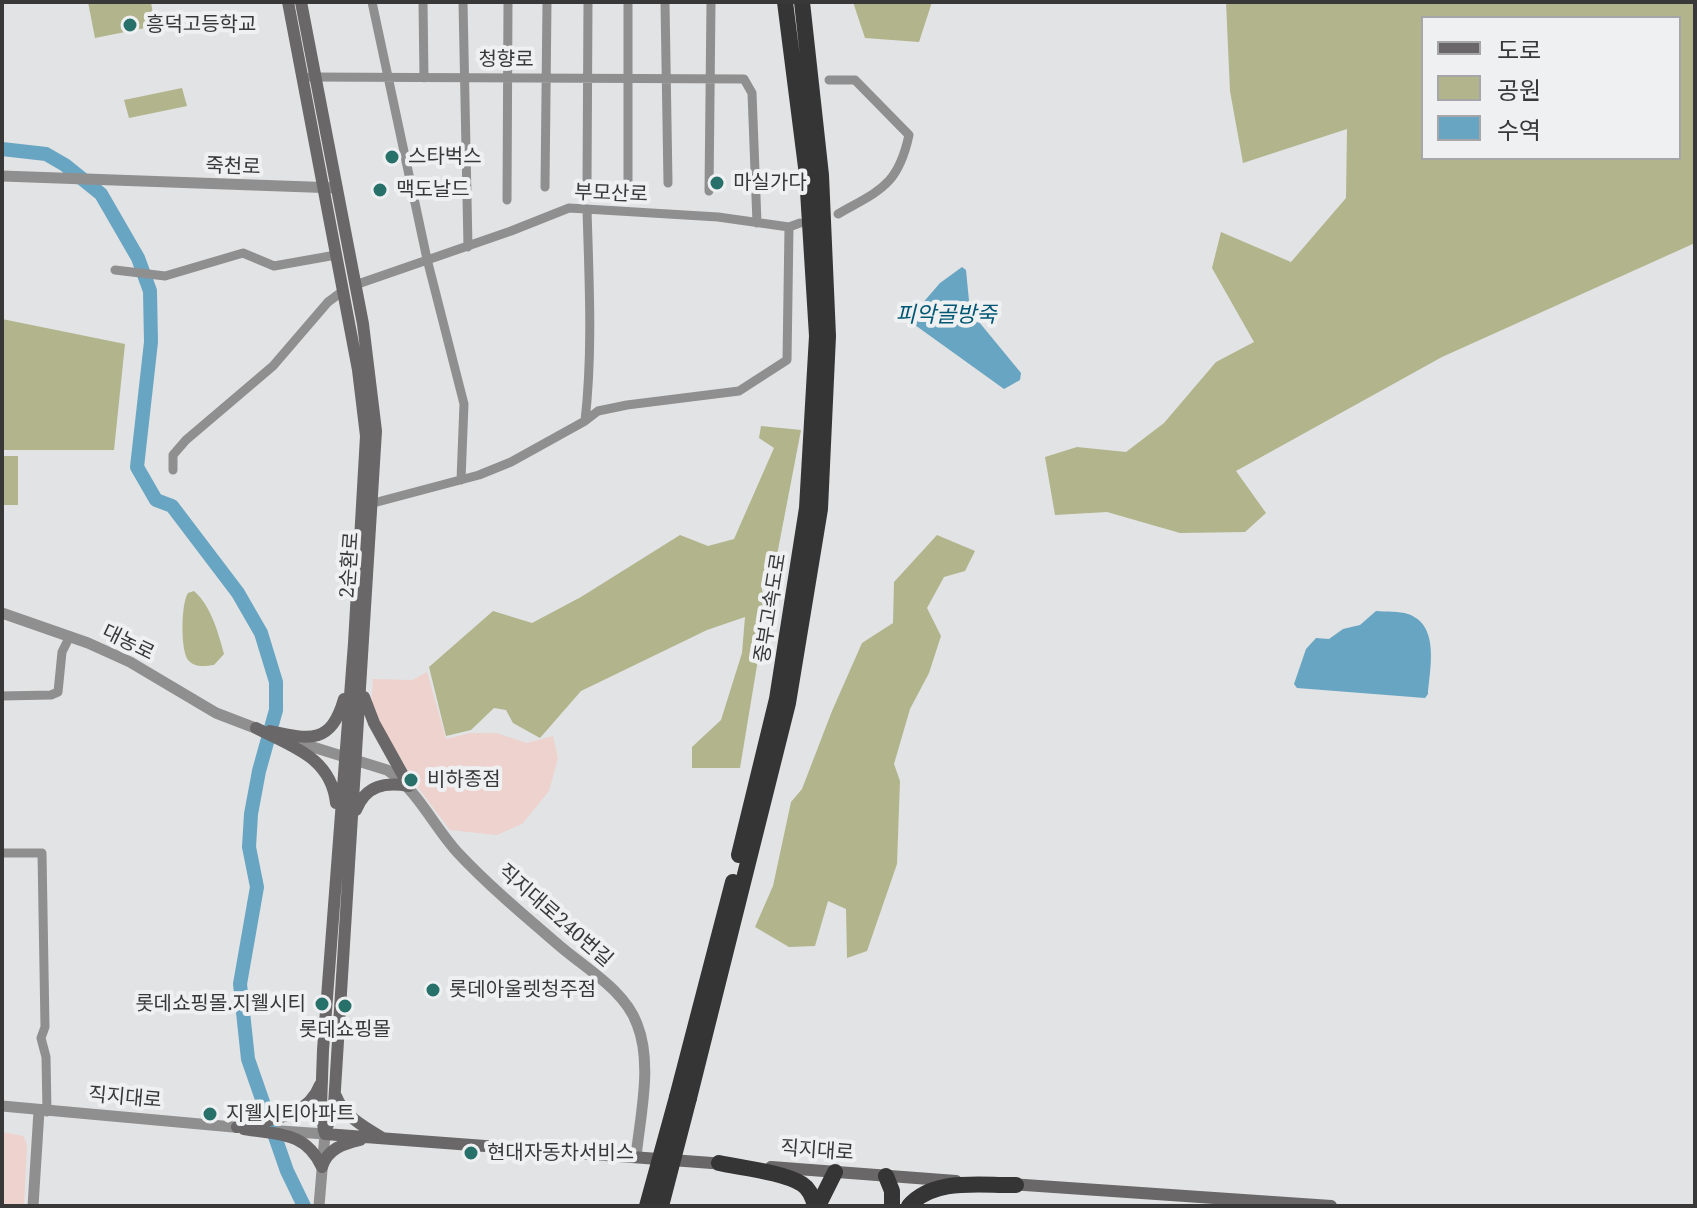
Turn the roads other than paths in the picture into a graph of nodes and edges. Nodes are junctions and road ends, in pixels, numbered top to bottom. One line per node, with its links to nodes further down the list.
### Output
1 (288, 2): 14 (main road, 2순환로)
2 (301, 2): 14 (main road, 2순환로)
3 (372, 2): 15 (street)
4 (423, 2): 16 (street)
5 (463, 2): 17 (street)
6 (508, 2): 18 (street)
7 (547, 2): 19 (street)
8 (588, 2): 20 (street)
9 (628, 2): 21 (street)
10 (665, 2): 22 (street)
11 (711, 2): 23 (street)
12 (785, 2): 62 (highway, 중부고속도로)
13 (802, 2): 62 (highway, 중부고속도로)
14 (310, 77): 15 (street, 청향로); 30 (main road, 2순환로)
15 (388, 77): 16 (street, 청향로); 40 (street)
16 (424, 78): 17 (street, 청향로)
17 (465, 78): 18 (street, 청향로); 38 (street)
18 (508, 78): 19 (street, 청향로); 32 (street)
19 (546, 78): 20 (street, 청향로); 29 (street)
20 (588, 78): 21 (street, 청향로); 27 (street)
21 (628, 78): 22 (street, 청향로); 28 (street)
22 (667, 78): 23 (street, 청향로); 26 (street)
23 (709, 78): 31 (street); 35 (street, 청향로)
24 (829, 80): 34 (street)
25 (2, 176): 30 (street, 죽천로)
26 (668, 183)
27 (587, 185)
28 (628, 186)
29 (545, 187)
30 (330, 188): 39 (main road, 2순환로); 42 (main road, 2순환로)
31 (709, 191)
32 (507, 200)
33 (587, 209): 35 (street, 부모산로); 38 (street, 부모산로); 43 (street)
34 (838, 214)
35 (757, 223): 37 (street, 부모산로)
36 (800, 223): 37 (street, 부모산로)
37 (789, 227): 43 (street)
38 (468, 247): 40 (street, 부모산로)
39 (336, 255): 41 (street); 42 (main road, 2순환로)
40 (427, 259): 42 (street, 부모산로); 45 (street)
41 (115, 270)
42 (349, 288): 44 (street); 46 (main road, 2순환로)
43 (585, 421): 45 (street)
44 (173, 470)
45 (461, 480): 46 (street)
46 (368, 504): 49 (main road, 2순환로); 50 (main road, 2순환로)
47 (2, 613): 48 (street, 대농로)
48 (70, 636): 51 (street); 52 (street, 대농로)
49 (351, 676): 53 (main road); 54 (main road, 2순환로)
50 (361, 690): 54 (main road, 2순환로); 55 (main road)
51 (2, 696)
52 (256, 728): 53 (main road)
53 (302, 745): 54 (street); 59 (main road)
54 (351, 760): 55 (street); 57 (main road, 2순환로); 59 (main road, 2순환로)
55 (394, 770): 56 (main road)
56 (409, 786): 57 (main road); 69 (street, 직지대로240번길)
57 (352, 821): 61 (main road, 2순환로)
58 (2, 853): 64 (street)
59 (337, 853): 60 (main road, 2순환로)
60 (322, 1078): 65 (main road); 66 (main road, 2순환로)
61 (335, 1092): 66 (main road, 2순환로); 68 (main road)
62 (683, 1098): 77 (highway, 중부고속도로, bridge); 78 (highway, 중부고속도로, bridge)
63 (2, 1106): 64 (street, 직지대로)
64 (43, 1112): 65 (street, 직지대로); 75 (street)
65 (243, 1128): 67 (main road)
66 (325, 1134): 67 (street, 직지대로); 68 (main road, 직지대로); 71 (street, 2순환로)
67 (297, 1135): 71 (main road)
68 (383, 1138): 69 (main road, 직지대로); 71 (main road)
69 (636, 1157): 70 (main road, 직지대로)
70 (719, 1163): 72 (main road, 직지대로); 79 (highway)
71 (322, 1168): 76 (street, 2순환로)
72 (835, 1172): 73 (main road, 직지대로); 79 (highway)
73 (886, 1176): 74 (main road, 직지대로); 80 (highway)
74 (1016, 1185): 81 (highway); 82 (main road, 직지대로)
75 (33, 1206)
76 (319, 1206)
77 (647, 1206)
78 (661, 1206)
79 (816, 1206)
80 (892, 1206)
81 (909, 1206)
82 (1331, 1206)

